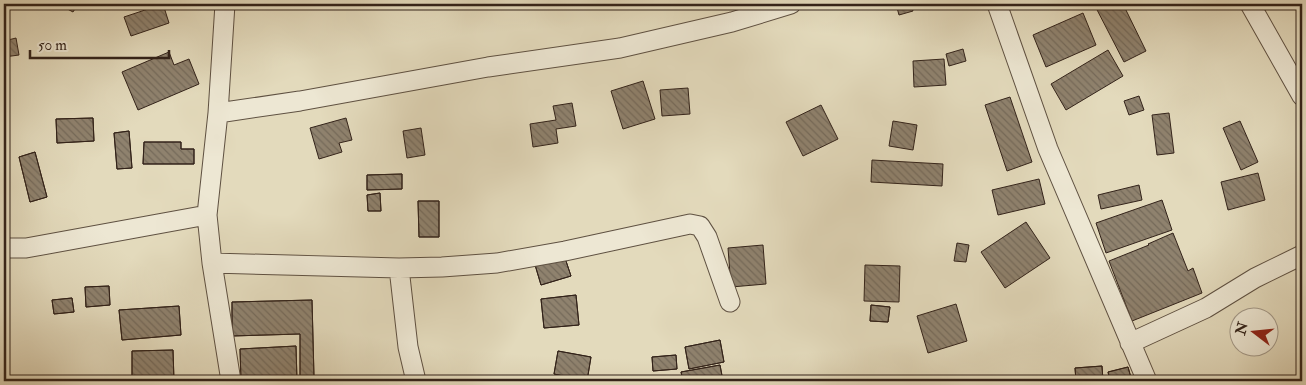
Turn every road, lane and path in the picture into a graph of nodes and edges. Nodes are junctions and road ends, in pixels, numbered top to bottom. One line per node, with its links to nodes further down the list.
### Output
1 (225, 4): 6 (street)
2 (791, 4): 6 (street)
3 (997, 4): 13 (street)
4 (1250, 4): 5 (street)
5 (1302, 96)
6 (218, 113): 7 (street)
7 (207, 215): 8 (street); 10 (street)
8 (4, 248)
9 (1302, 255): 13 (street)
10 (212, 263): 11 (street); 14 (street)
11 (399, 268): 12 (street); 15 (street)
12 (730, 302)
13 (1130, 343): 16 (street)
14 (231, 381)
15 (416, 381)
16 (1147, 381)

